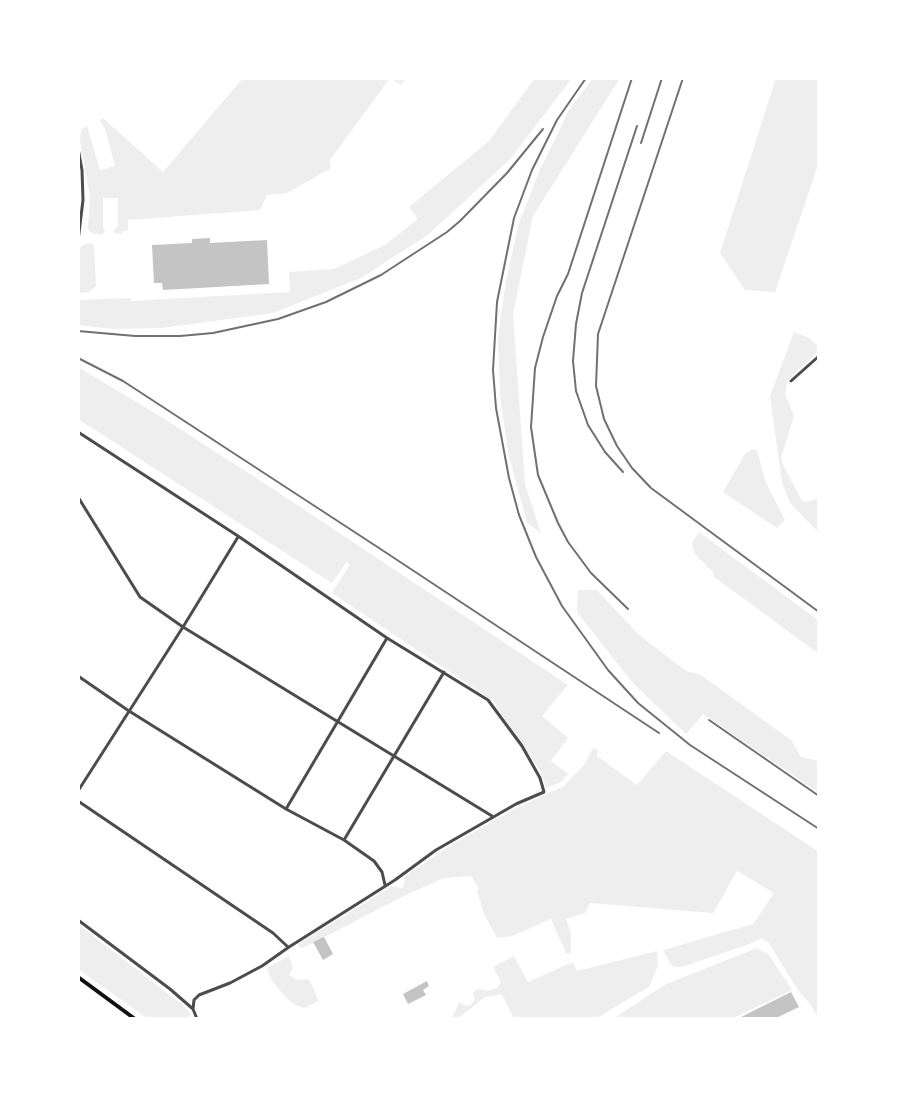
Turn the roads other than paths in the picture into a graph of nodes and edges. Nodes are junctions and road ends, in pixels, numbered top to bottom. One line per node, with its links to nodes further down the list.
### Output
1 (78, 148): 2 (street)
2 (78, 241)
3 (819, 356): 4 (street)
4 (791, 381)
5 (78, 432): 7 (street)
6 (78, 497): 8 (street)
7 (238, 536): 8 (street); 9 (street)
8 (183, 627): 12 (street); 13 (street)
9 (387, 638): 10 (street); 13 (street)
10 (444, 672): 14 (street); 18 (street)
11 (78, 676): 12 (street)
12 (129, 711): 15 (street); 17 (street)
13 (339, 722): 14 (street); 17 (street)
14 (393, 757): 18 (street); 19 (street)
15 (78, 791)
16 (78, 801): 22 (street)
17 (286, 809): 19 (street)
18 (493, 817): 20 (street)
19 (344, 840): 20 (street)
20 (385, 886): 22 (street)
21 (78, 920): 24 (street)
22 (289, 947): 24 (street)
23 (78, 977): 25 (main road)
24 (193, 1009): 26 (street)
25 (135, 1019)
26 (197, 1019)

